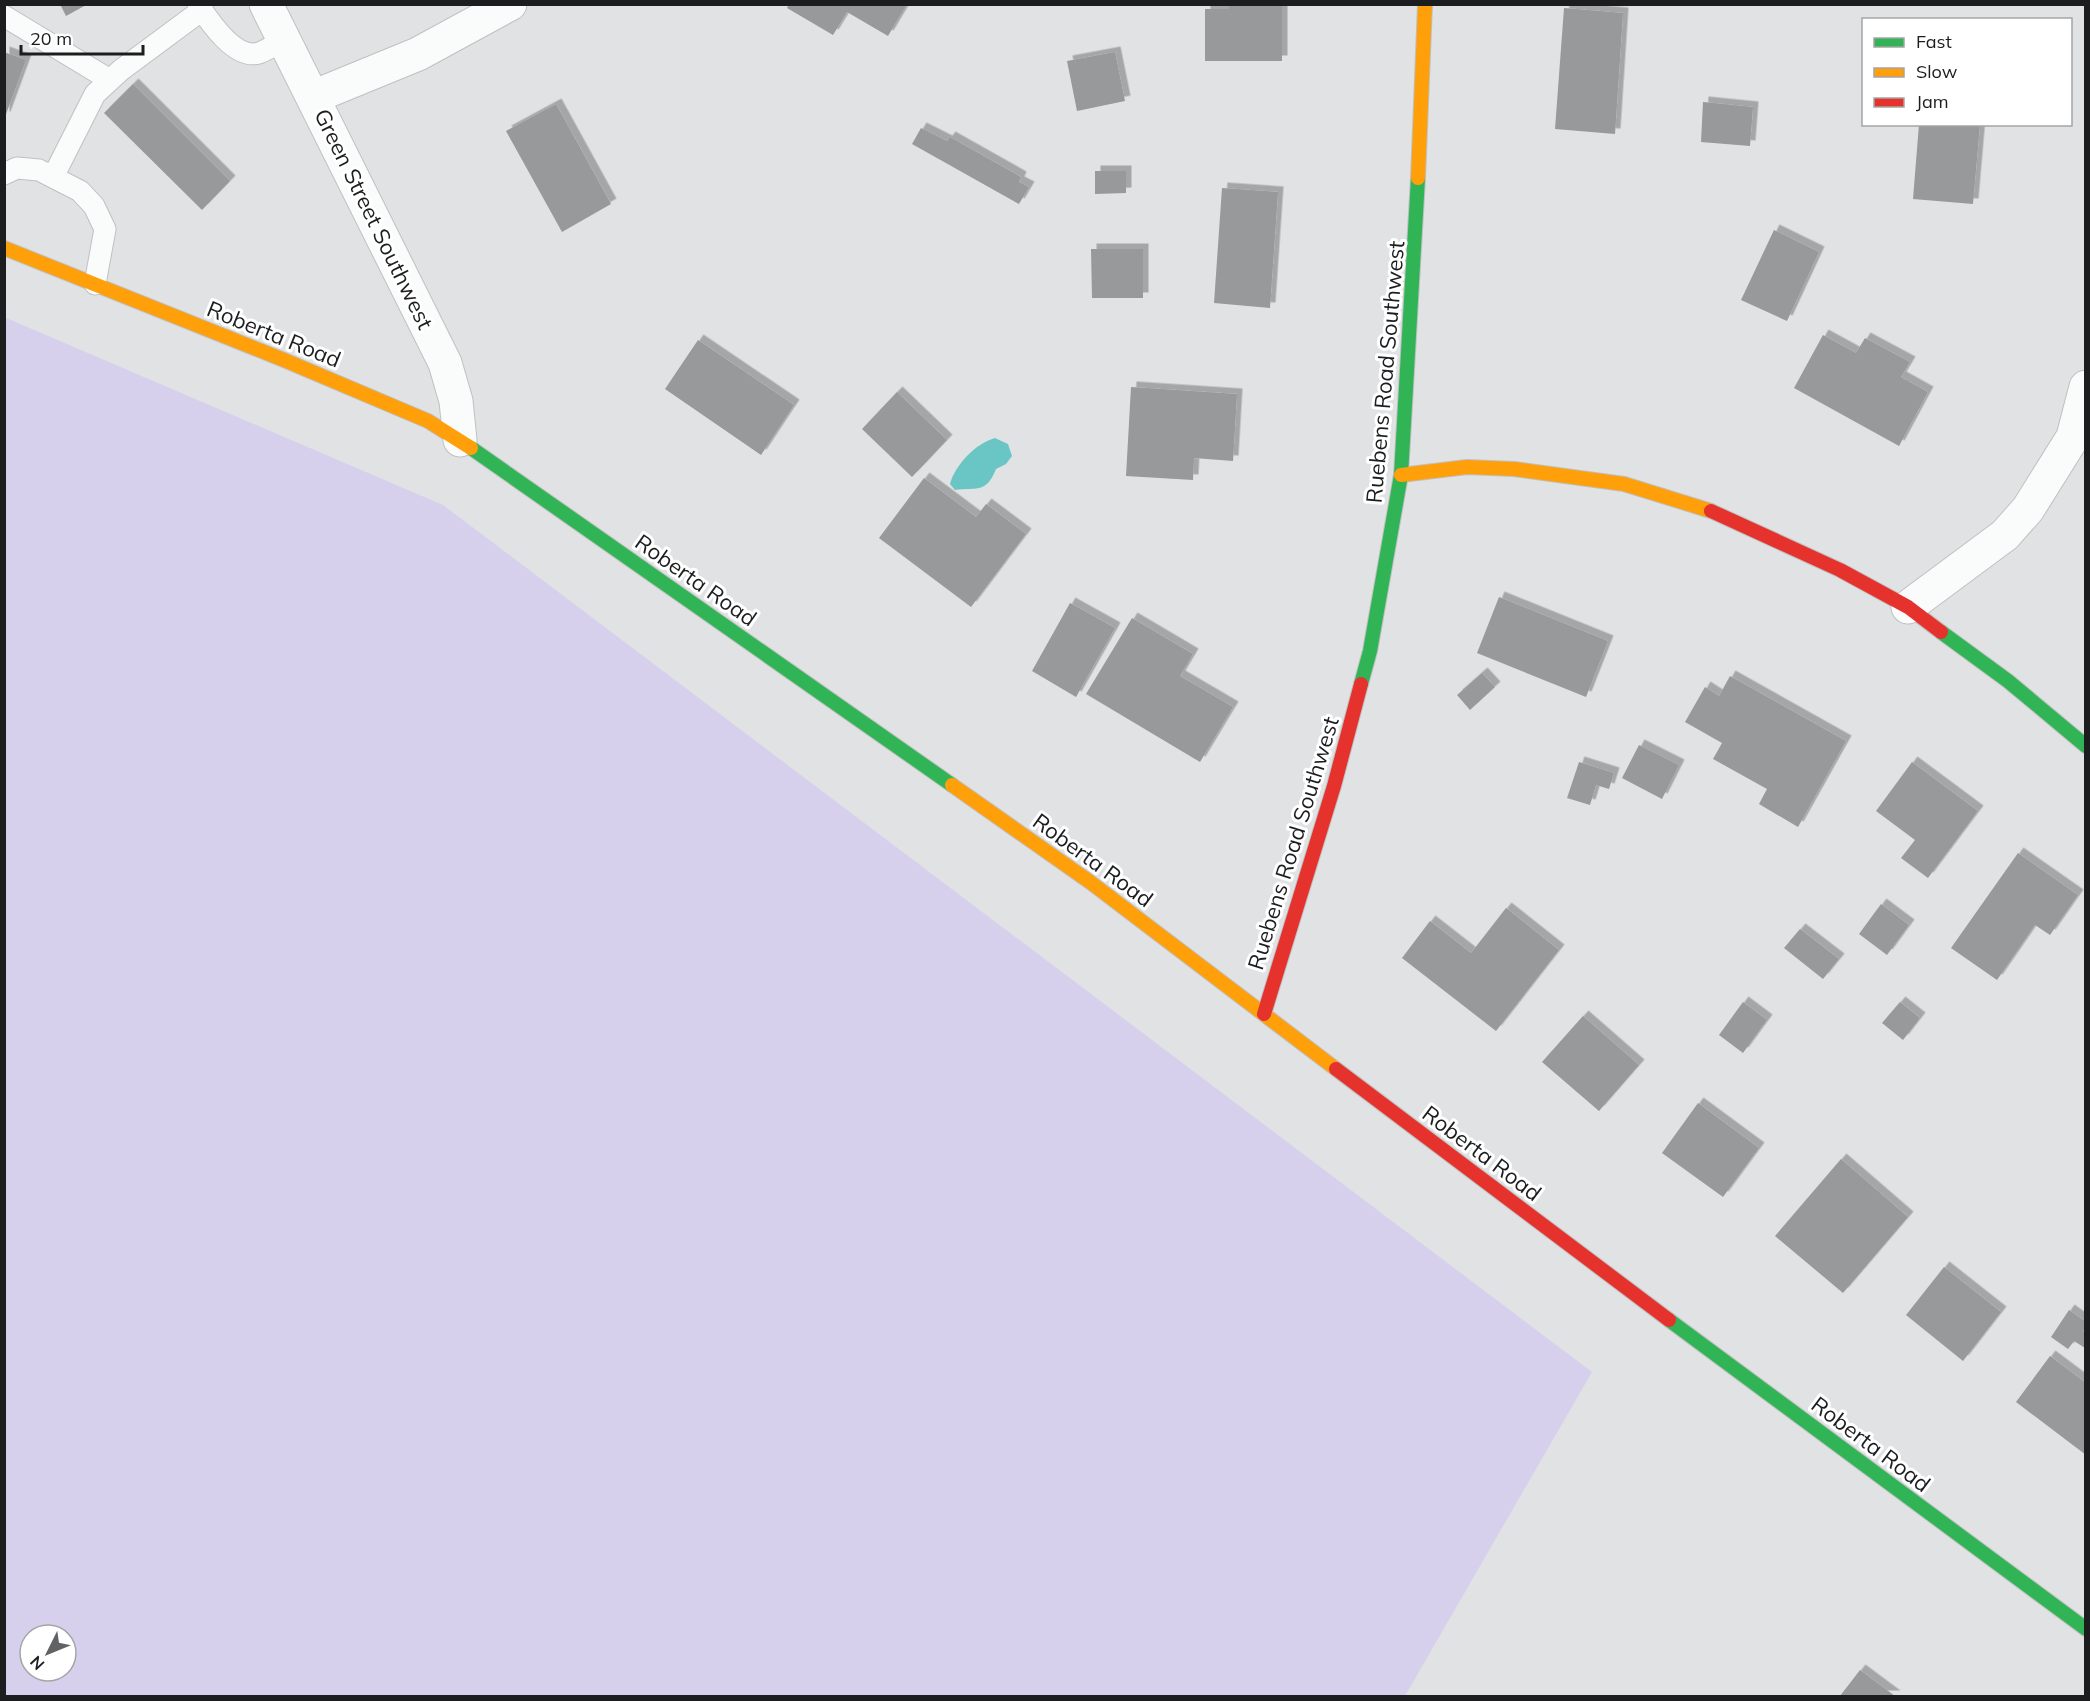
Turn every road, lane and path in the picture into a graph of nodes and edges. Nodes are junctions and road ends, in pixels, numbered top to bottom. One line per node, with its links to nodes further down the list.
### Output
1 (266, 4): 6 (street, Green Street Southwest)
2 (510, 4): 8 (street)
3 (1425, 4): 15 (street, Ruebens Road Southwest)
4 (200, 7): 6 (lane); 7 (lane)
5 (4, 16): 7 (lane)
6 (284, 40): 8 (street, Green Street Southwest)
7 (110, 80): 10 (lane)
8 (313, 97): 14 (street, Green Street Southwest)
9 (4, 174): 10 (lane)
10 (53, 177): 12 (lane)
11 (4, 248): 12 (street, Roberta Road)
12 (95, 284): 14 (street, Roberta Road)
13 (2085, 387): 16 (street)
14 (460, 440): 18 (street, Roberta Road)
15 (1401, 475): 16 (street); 18 (street, Ruebens Road Southwest)
16 (1908, 607): 17 (street)
17 (2085, 746)
18 (1264, 1014): 19 (street, Roberta Road)
19 (2085, 1629)

